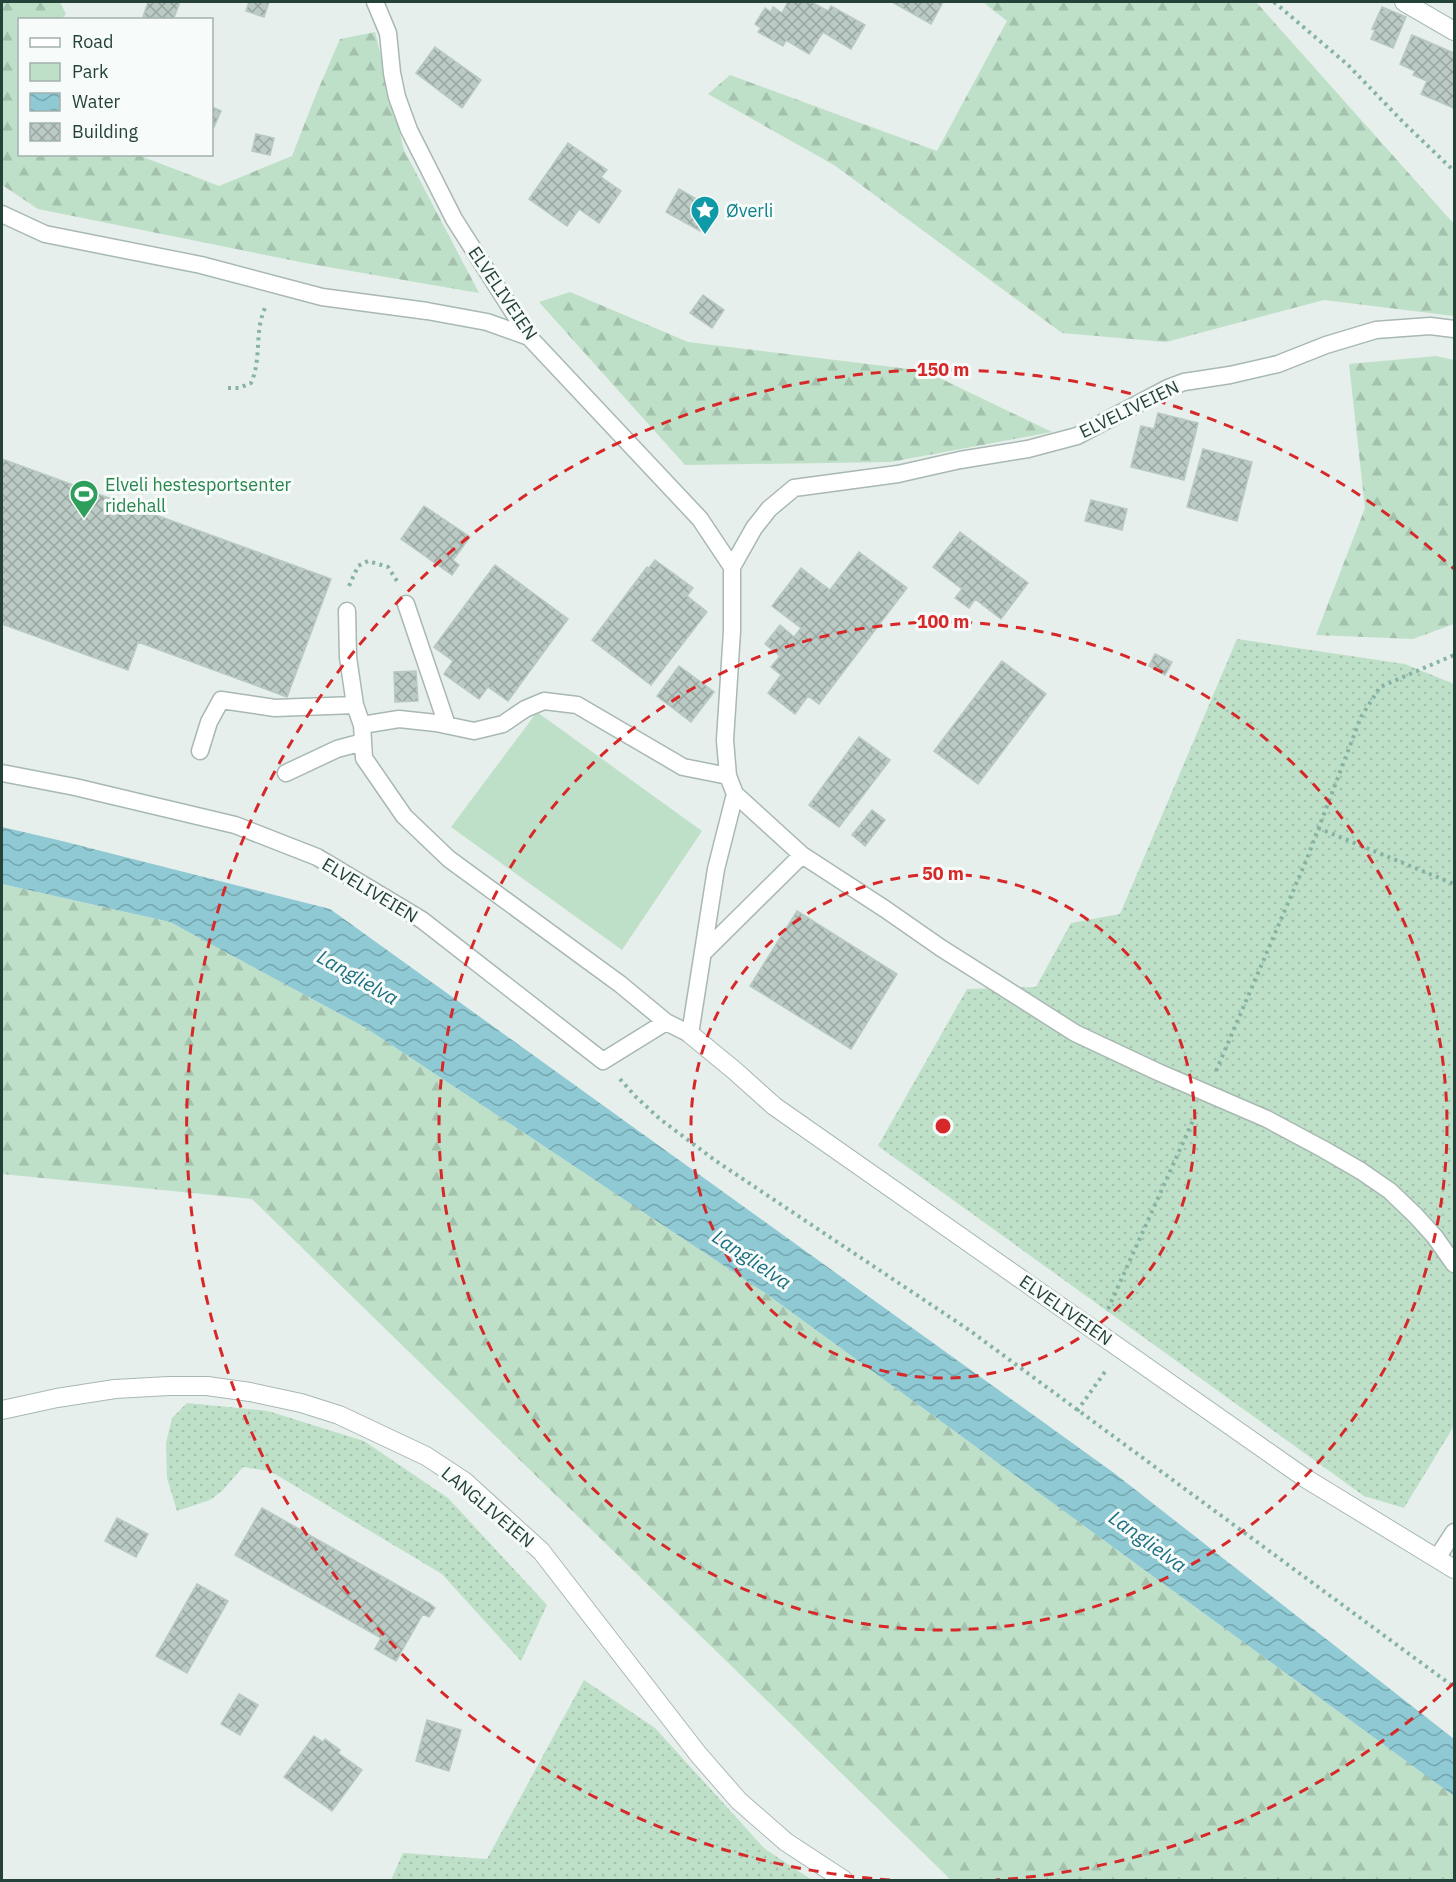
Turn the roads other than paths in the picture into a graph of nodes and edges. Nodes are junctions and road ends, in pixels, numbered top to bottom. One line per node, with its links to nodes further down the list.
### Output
1 (375, 2): 6 (lane, ELVELIVEIEN)
2 (1404, 2): 3 (street)
3 (1455, 31)
4 (2, 214): 6 (lane)
5 (1455, 328): 7 (lane, ELVELIVEIEN)
6 (529, 337): 7 (lane, ELVELIVEIEN)
7 (732, 567): 16 (lane, ELVELIVEIEN)
8 (406, 604): 11 (lane)
9 (347, 611): 10 (lane, ELVELIVEIEN)
10 (355, 705): 12 (lane, ELVELIVEIEN); 13 (lane)
11 (447, 725): 12 (lane); 16 (lane)
12 (362, 734): 15 (lane); 20 (lane, ELVELIVEIEN)
13 (200, 751)
14 (2, 773): 20 (lane, ELVELIVEIEN)
15 (286, 773)
16 (728, 776): 17 (lane, ELVELIVEIEN)
17 (735, 794): 18 (lane); 19 (lane)
18 (802, 855): 19 (lane); 22 (lane)
19 (703, 953): 21 (lane)
20 (666, 1022): 21 (lane, ELVELIVEIEN)
21 (690, 1034): 25 (street, ELVELIVEIEN)
22 (1455, 1264)
23 (2, 1410): 27 (street, LANGLIVEIEN)
24 (1455, 1532): 25 (lane)
25 (1437, 1558): 26 (street, ELVELIVEIEN)
26 (1455, 1569)
27 (844, 1881)

